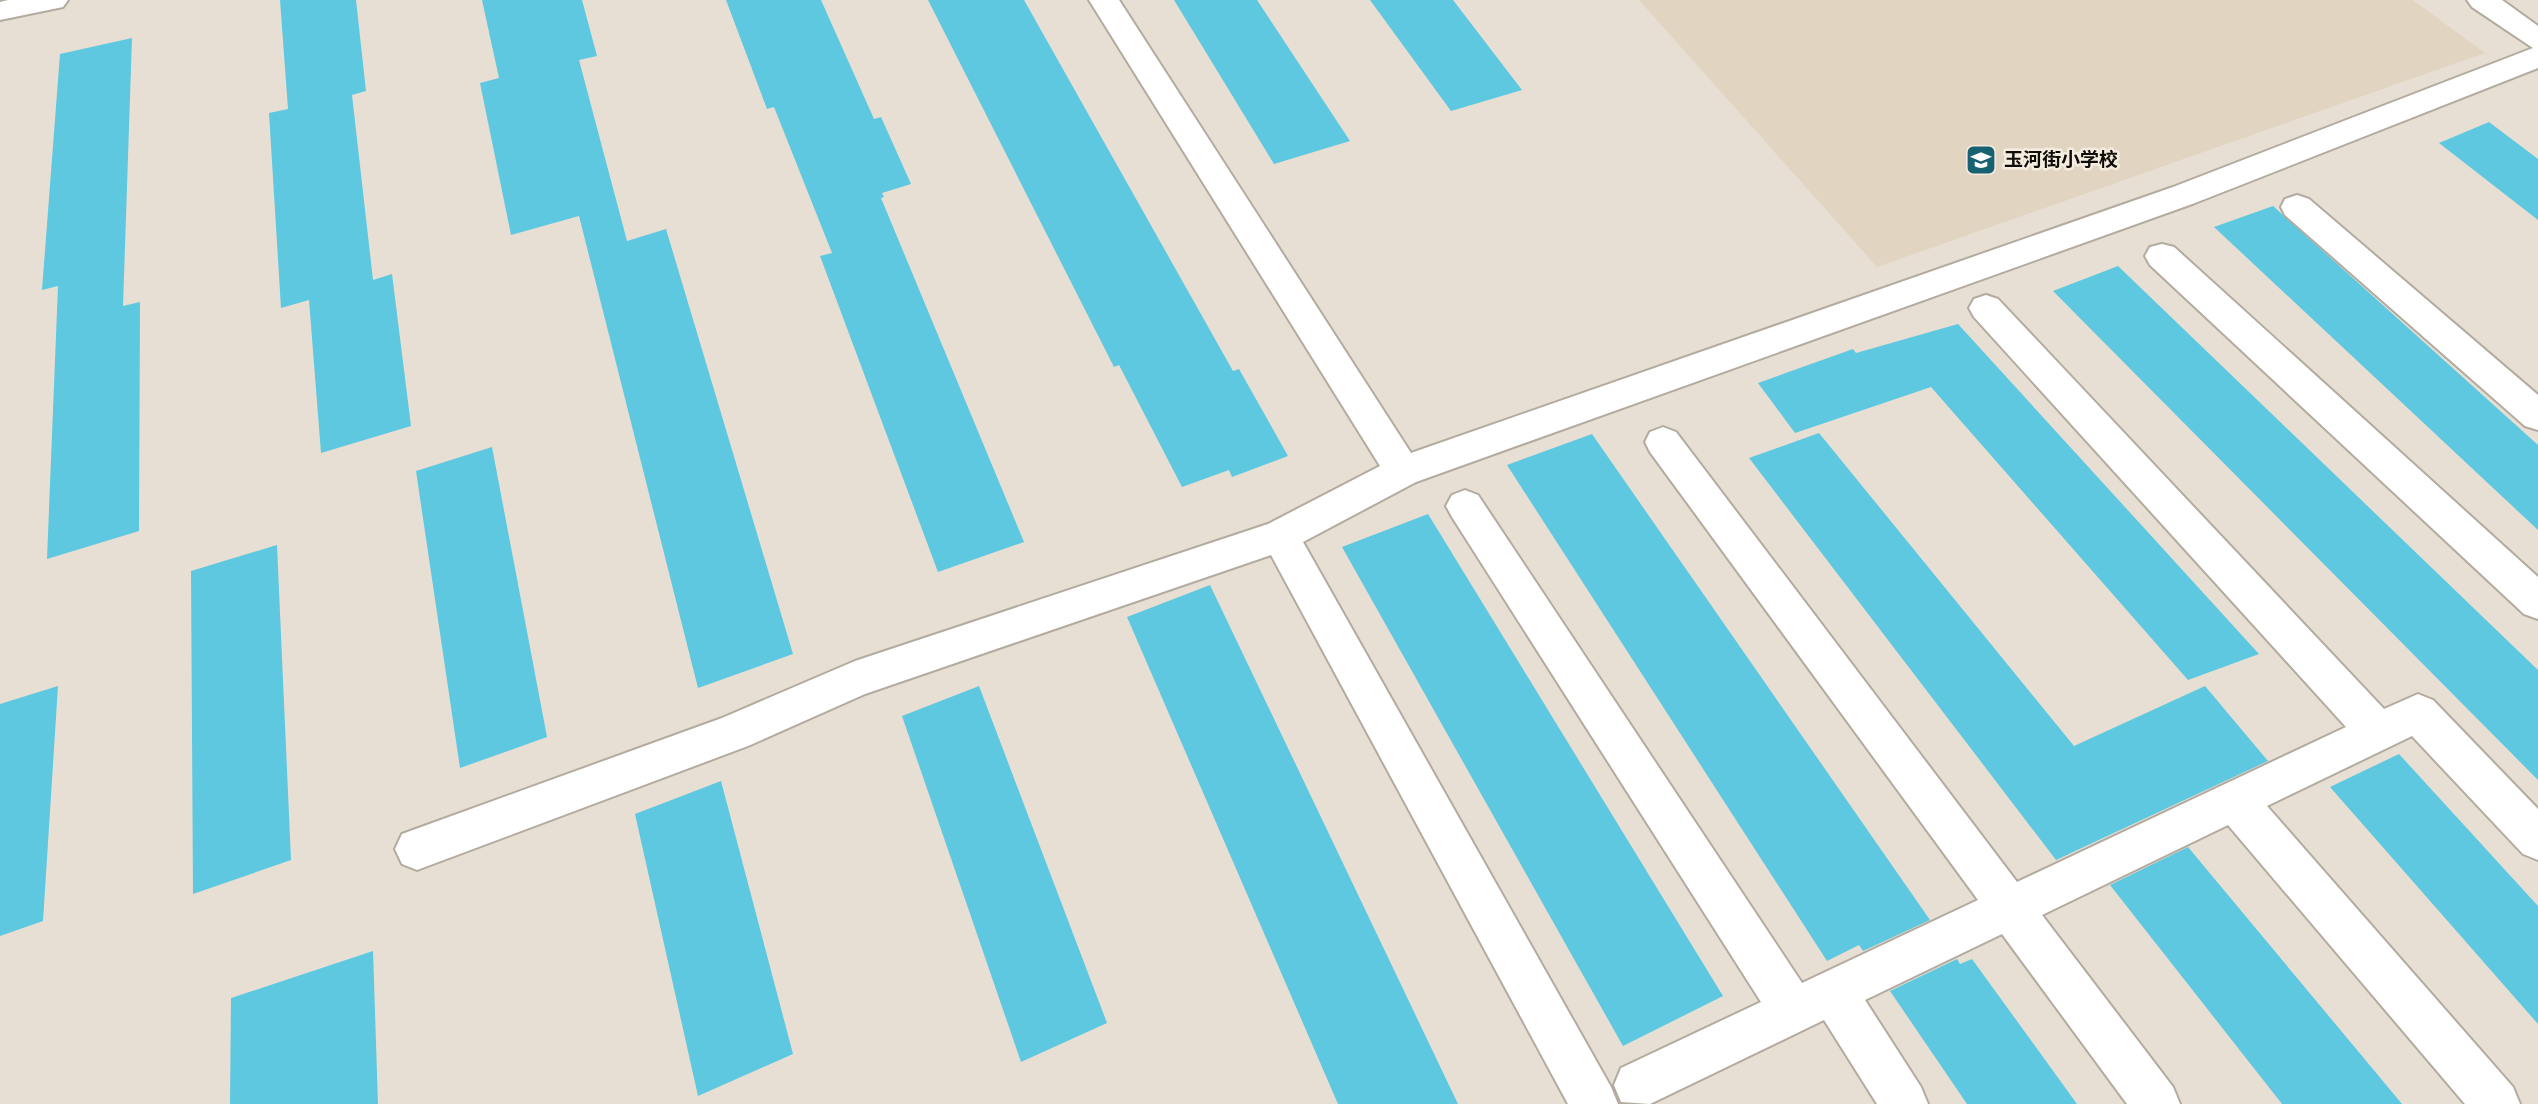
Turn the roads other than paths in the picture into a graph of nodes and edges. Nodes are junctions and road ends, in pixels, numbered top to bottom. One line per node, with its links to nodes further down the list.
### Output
1 (53, 0): 4 (street)
2 (1104, 0): 12 (street)
3 (2482, 0): 5 (street)
4 (0, 11)
5 (2538, 40)
6 (2538, 57): 12 (street)
7 (2297, 207): 10 (street)
8 (2162, 256): 15 (street)
9 (1986, 308): 16 (street)
10 (2538, 416)
11 (1663, 442): 20 (street)
12 (1403, 471): 14 (street)
13 (1465, 506): 21 (street)
14 (1280, 536): 19 (street); 23 (street)
15 (2538, 602)
16 (2378, 732): 17 (street); 18 (street)
17 (2235, 800): 20 (street); 26 (street)
18 (2538, 839)
19 (417, 849)
20 (2011, 908): 21 (street); 25 (street)
21 (1814, 1002): 22 (street); 24 (street)
22 (1638, 1085)
23 (1594, 1104)
24 (1904, 1104)
25 (2156, 1104)
26 (2496, 1104)

